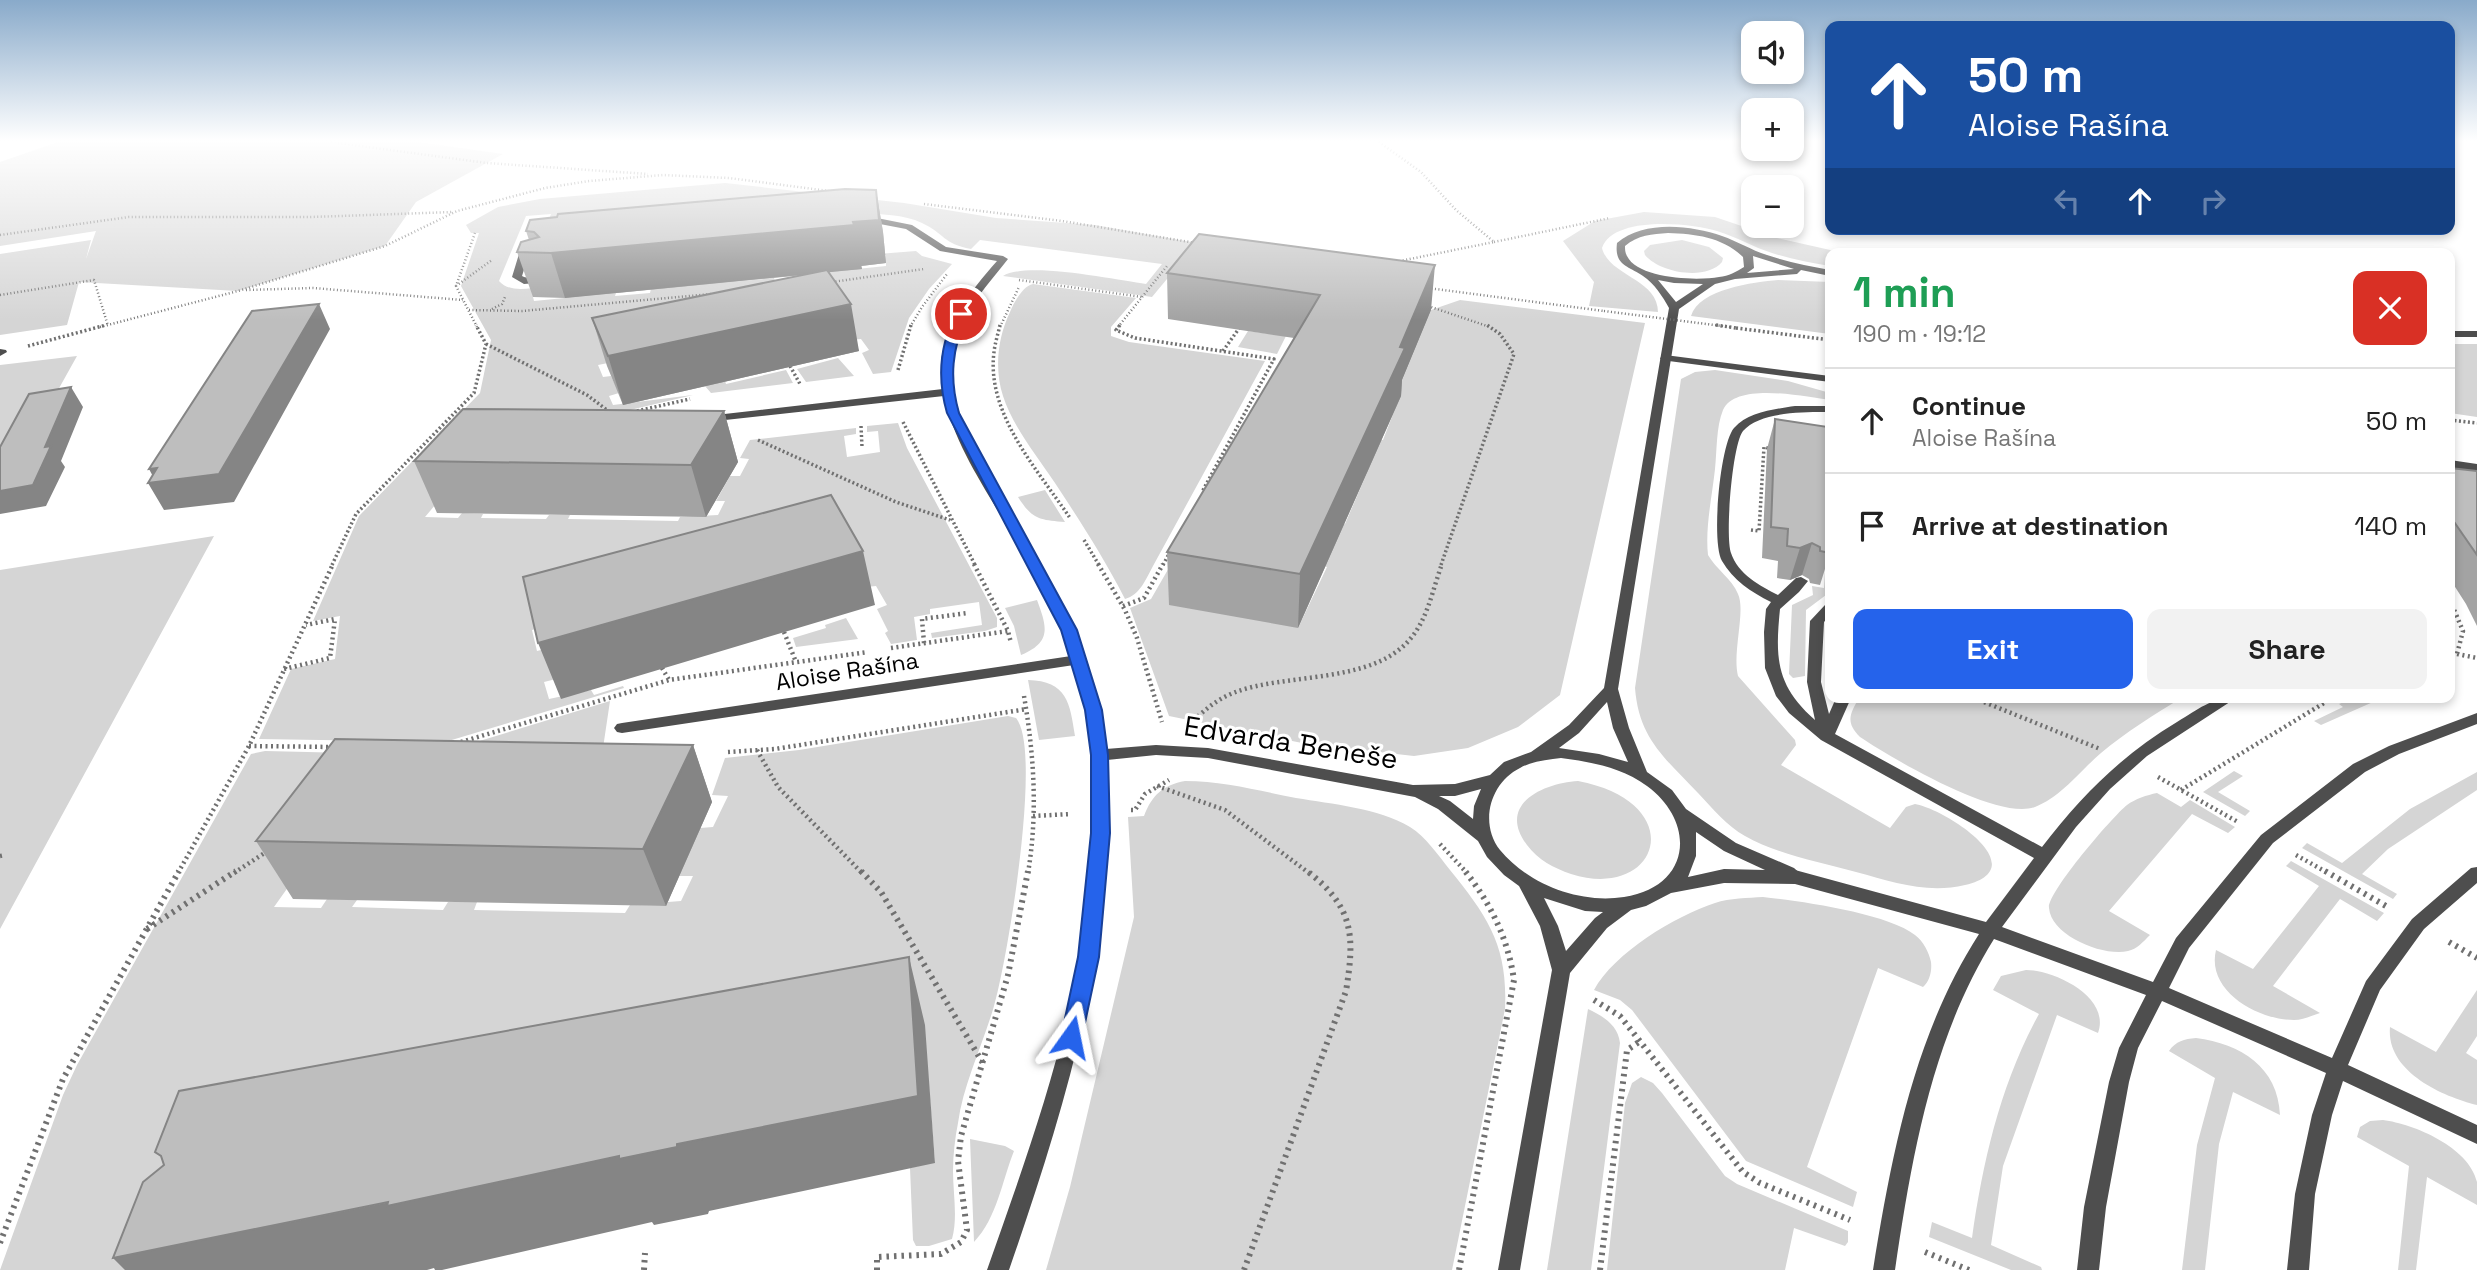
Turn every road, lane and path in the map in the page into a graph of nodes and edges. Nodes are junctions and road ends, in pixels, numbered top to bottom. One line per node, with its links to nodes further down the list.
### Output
1 (494, 201): 4 (path)
2 (1448, 201): 12 (path)
3 (919, 204): 9 (path)
4 (457, 211): 8 (path); 27 (path)
5 (846, 216): 52 (street)
6 (532, 229): 21 (street)
7 (475, 233): 25 (path)
8 (0, 235)
9 (1202, 245)
10 (1743, 250): 16 (street); 18 (street); 19 (street)
11 (493, 260): 25 (path)
12 (1399, 262)
13 (1167, 266): 30 (path)
14 (933, 268): 23 (path)
15 (946, 269): 48 (path)
16 (1809, 271): 17 (street); 19 (street)
17 (1825, 273)
18 (1647, 274): 24 (street); 33 (street)
19 (1738, 277): 24 (street)
20 (1012, 279): 22 (path)
21 (546, 280)
22 (1023, 281): 30 (path); 70 (path)
23 (825, 282)
24 (1712, 283): 33 (street)
25 (456, 286): 31 (path)
26 (1421, 287): 39 (path, bridge)
27 (238, 291): 31 (path); 35 (path)
28 (717, 293): 34 (path)
29 (0, 295): 35 (path)
30 (1142, 297): 41 (path)
31 (463, 300): 34 (path)
32 (1423, 305): 105 (path)
33 (1674, 308): 44 (street)
34 (468, 310): 40 (path)
35 (107, 326): 42 (path)
36 (1240, 327): 41 (path)
37 (2455, 334): 38 (street)
38 (2477, 334)
39 (1825, 339)
40 (486, 344): 55 (path); 62 (path)
41 (1223, 351): 45 (path)
42 (1, 352)
43 (1284, 356): 45 (path)
44 (1665, 358): 47 (street); 95 (street)
45 (1274, 359): 59 (path)
46 (790, 366): 50 (path)
47 (1795, 373): 49 (street); 51 (street)
48 (898, 374)
49 (1825, 378)
50 (801, 385)
51 (1825, 387)
52 (947, 392): 56 (street); 90 (street)
53 (1825, 409): 76 (street)
54 (901, 412): 71 (path)
55 (616, 416)
56 (699, 420)
57 (2455, 421): 58 (path)
58 (2477, 423)
59 (1240, 424): 61 (path); 69 (path)
60 (861, 425): 65 (path)
61 (1250, 425)
62 (435, 433): 63 (path); 81 (path)
63 (448, 433)
64 (750, 436): 71 (path)
65 (862, 447)
66 (1776, 449): 74 (path)
67 (2455, 465): 68 (street)
68 (2477, 468)
69 (1201, 495)
70 (1070, 518)
71 (951, 520): 82 (path)
72 (1084, 540): 77 (path)
73 (1175, 542): 77 (path)
74 (1748, 543)
75 (1801, 582): 76 (street)
76 (1779, 600): 108 (street)
77 (1123, 606): 103 (path)
78 (2455, 612): 87 (path)
79 (968, 613): 84 (path)
80 (1825, 613): 108 (street)
81 (305, 625): 93 (path); 93 (path)
82 (1008, 631): 84 (path); 88 (path)
83 (784, 632): 91 (path)
84 (924, 643): 85 (path)
85 (891, 648)
86 (868, 652): 91 (path)
87 (2457, 654): 89 (path)
88 (1015, 656)
89 (2477, 658)
90 (1080, 659): 106 (street, Aloise Rašína); 115 (street)
91 (796, 662): 94 (path)
92 (662, 668): 94 (path)
93 (284, 669): 109 (path)
94 (669, 680): 110 (path)
95 (1611, 689): 116 (street); 117 (street)
96 (1023, 691): 101 (path)
97 (1841, 703): 108 (street)
98 (1987, 703): 113 (path)
99 (2221, 703): 133 (street)
100 (2324, 703): 122 (path)
101 (1027, 709): 112 (path); 127 (path)
102 (2477, 718): 147 (street)
103 (1170, 723)
104 (1179, 725): 105 (path)
105 (1189, 726): 107 (path)
106 (622, 728)
107 (1201, 729)
108 (1826, 736): 133 (street)
109 (249, 746): 111 (path); 140 (path)
110 (450, 746)
111 (340, 747)
112 (757, 750): 114 (path); 150 (path)
113 (2104, 750)
114 (728, 752)
115 (1100, 755): 123 (street, Edvarda Beneše); 159 (street)
116 (1536, 756): 117 (street); 119 (street)
117 (1640, 773): 126 (street)
118 (1178, 777): 121 (path)
119 (1493, 780): 123 (street, Edvarda Beneše); 129 (street)
120 (2167, 782): 122 (path)
121 (1156, 786): 124 (path); 160 (path)
122 (2181, 790): 128 (path)
123 (1413, 791): 129 (street, Edvarda Beneše)
124 (1127, 810)
125 (1076, 814): 127 (path)
126 (1682, 814): 135 (street); 137 (street)
127 (1033, 816): 150 (path)
128 (2238, 822)
129 (1484, 838): 136 (street)
130 (1437, 841): 145 (path)
131 (270, 850): 140 (path)
132 (2295, 854): 139 (path)
133 (2045, 856): 141 (street)
134 (2477, 873): 151 (street)
135 (1795, 877): 137 (street); 141 (street)
136 (1526, 884): 138 (street); 144 (street)
137 (1666, 888): 138 (street)
138 (1626, 904): 144 (street)
139 (2386, 906)
140 (147, 930): 154 (path)
141 (1989, 930): 147 (street); 164 (street)
142 (2449, 942): 143 (path)
143 (2477, 958)
144 (1561, 970): 162 (street)
145 (1514, 980): 146 (path); 161 (path)
146 (1525, 983)
147 (2156, 991): 151 (street); 166 (street)
148 (1594, 1000): 149 (path)
149 (1639, 1042): 153 (path); 163 (path)
150 (984, 1065): 158 (path)
151 (2337, 1068): 152 (street); 167 (street)
152 (2477, 1135)
153 (1850, 1220)
154 (0, 1243)
155 (1925, 1252): 165 (path)
156 (645, 1253): 157 (path)
157 (644, 1270)
158 (877, 1270)
159 (998, 1270)
160 (1244, 1270)
161 (1459, 1270)
162 (1509, 1270)
163 (1600, 1270)
164 (1884, 1270)
165 (1969, 1270)
166 (2088, 1270)
167 (2298, 1270)

